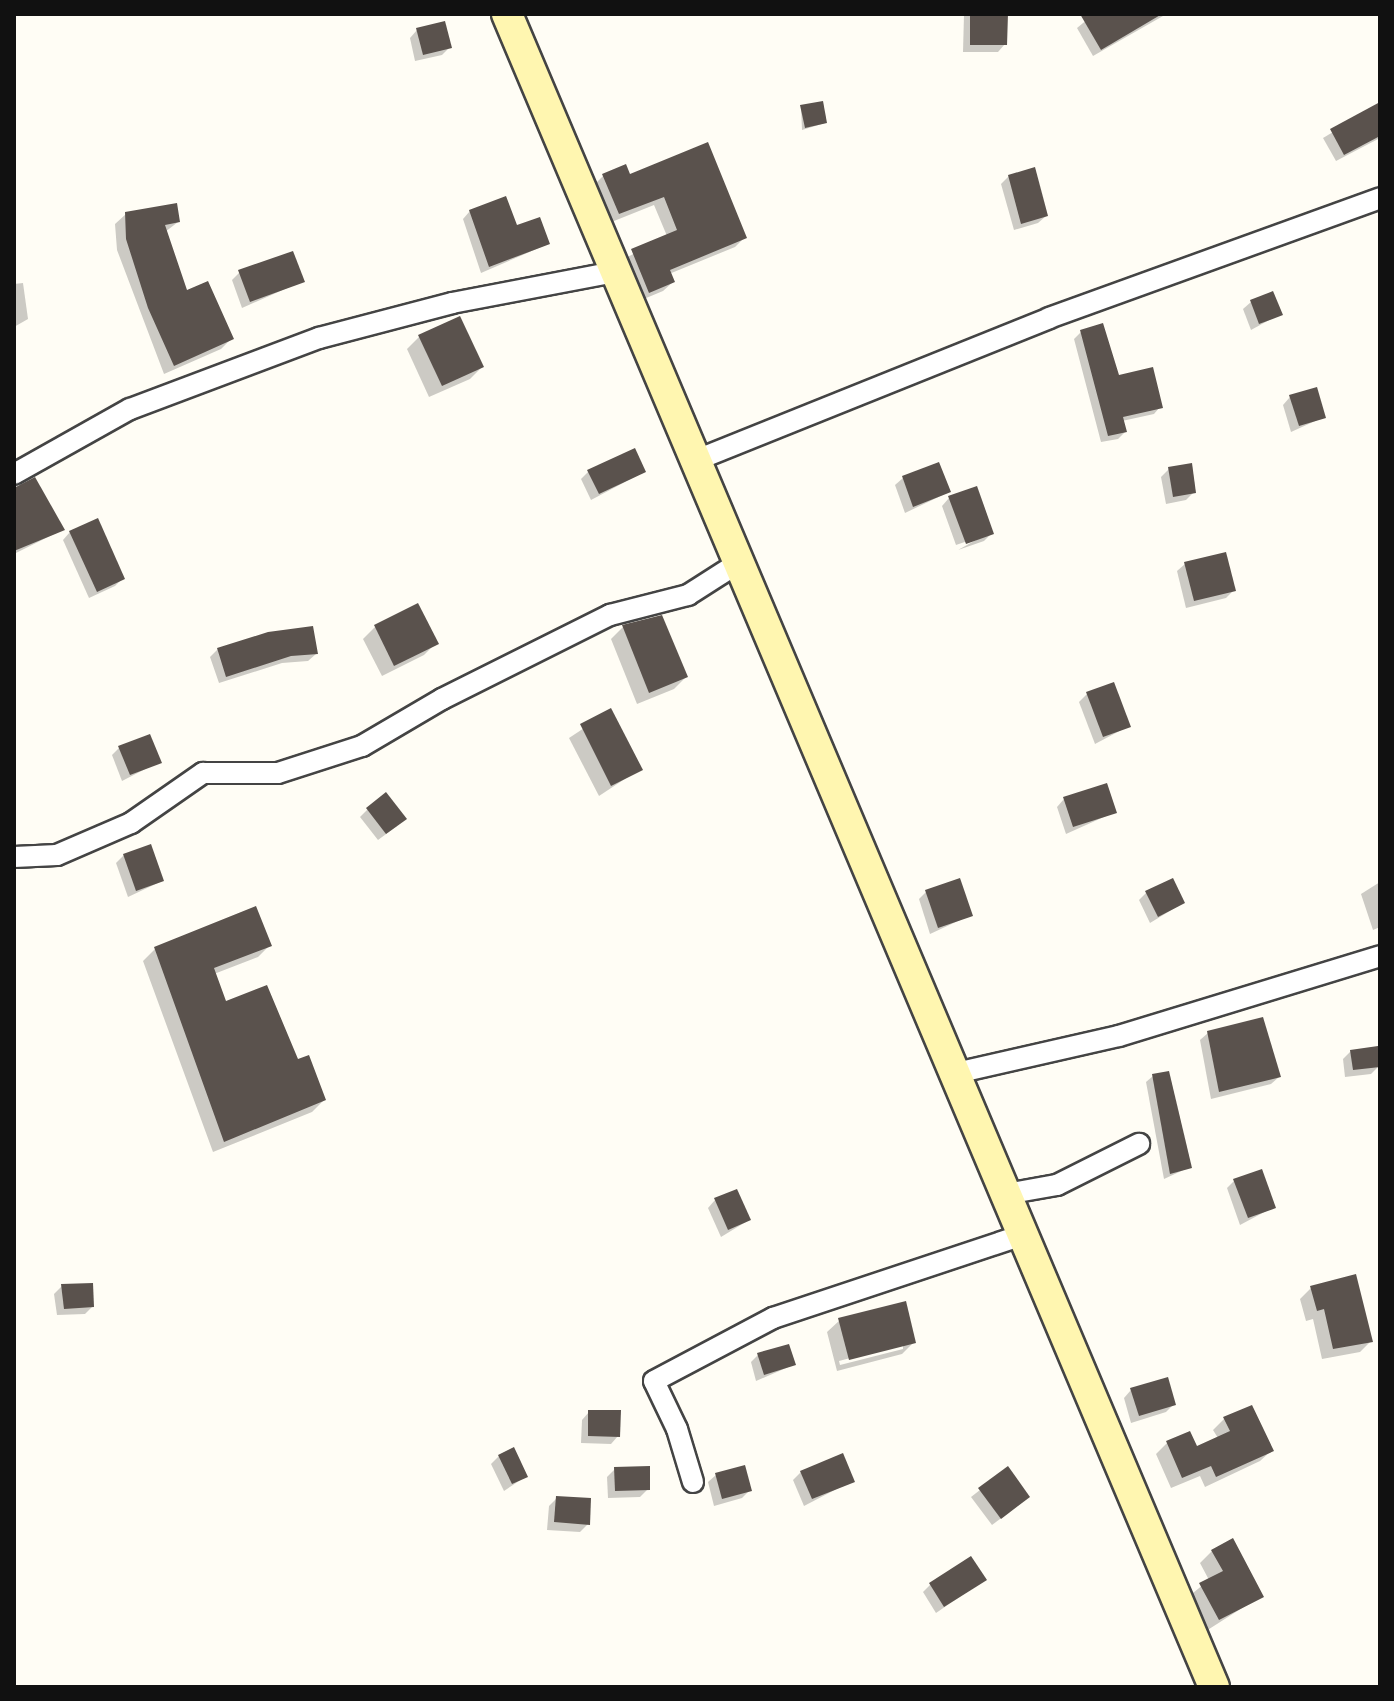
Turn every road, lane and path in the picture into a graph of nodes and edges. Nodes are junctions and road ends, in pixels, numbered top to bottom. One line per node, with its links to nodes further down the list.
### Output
1 (507, 14): 3 (street)
2 (1380, 198): 4 (street)
3 (614, 272): 4 (street); 5 (street)
4 (694, 461): 6 (street)
5 (14, 474)
6 (738, 563): 7 (street); 9 (street)
7 (14, 857)
8 (1380, 956): 9 (street)
9 (956, 1073): 11 (street)
10 (1139, 1144): 11 (street)
11 (1006, 1194): 12 (street)
12 (1023, 1235): 13 (street); 14 (street)
13 (693, 1482)
14 (1214, 1687)

